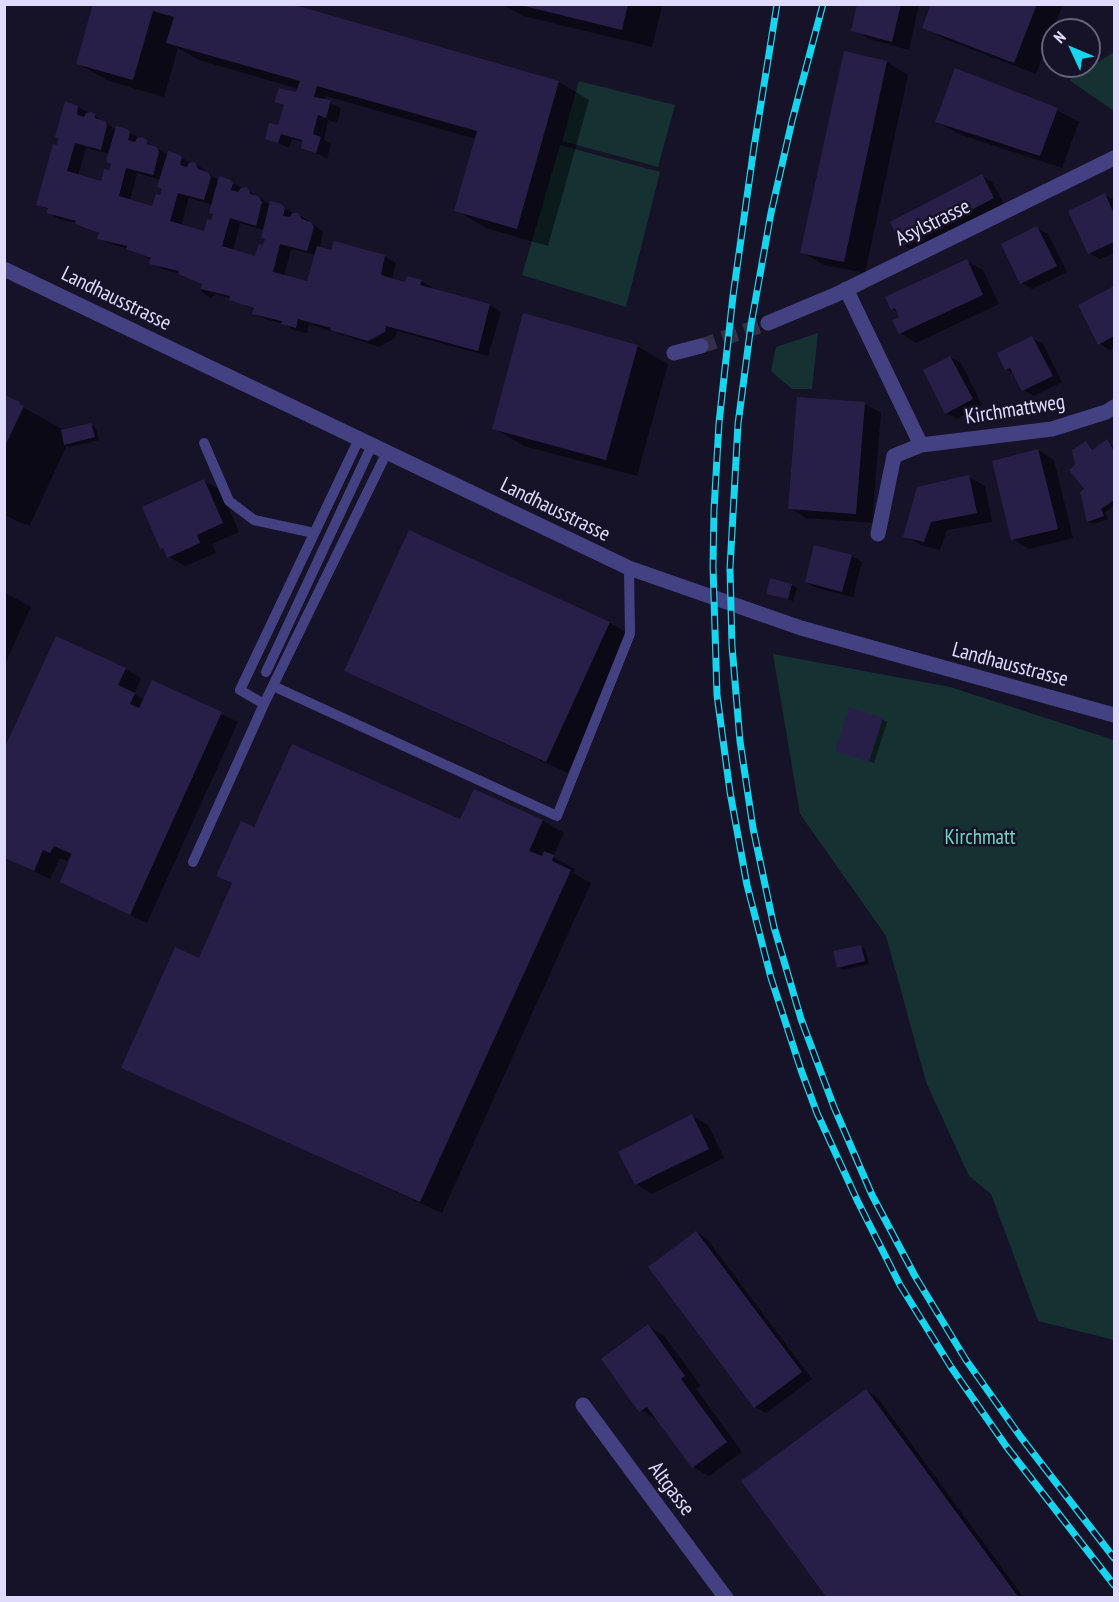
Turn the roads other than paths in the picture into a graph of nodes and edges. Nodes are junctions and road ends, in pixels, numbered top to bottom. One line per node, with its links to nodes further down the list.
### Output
1 (1114, 158): 3 (street, Asylstrasse)
2 (4, 269): 8 (street, Landhausstrasse)
3 (846, 290): 4 (street, Asylstrasse); 10 (street)
4 (768, 323)
5 (701, 346): 6 (street)
6 (674, 353)
7 (1114, 407): 10 (street, Kirchmattweg)
8 (366, 442): 11 (street, Landhausstrasse); 12 (lane); 15 (lane)
9 (204, 443): 12 (lane)
10 (921, 445): 13 (street, Kirchmattweg)
11 (387, 452): 14 (street, Landhausstrasse); 16 (lane)
12 (314, 533): 17 (lane)
13 (878, 534)
14 (629, 568): 16 (lane); 18 (street, Landhausstrasse)
15 (266, 672)
16 (273, 686): 17 (lane)
17 (264, 704): 19 (lane)
18 (1114, 715)
19 (193, 862)
20 (583, 1405): 21 (street, Altgasse)
21 (726, 1598)

